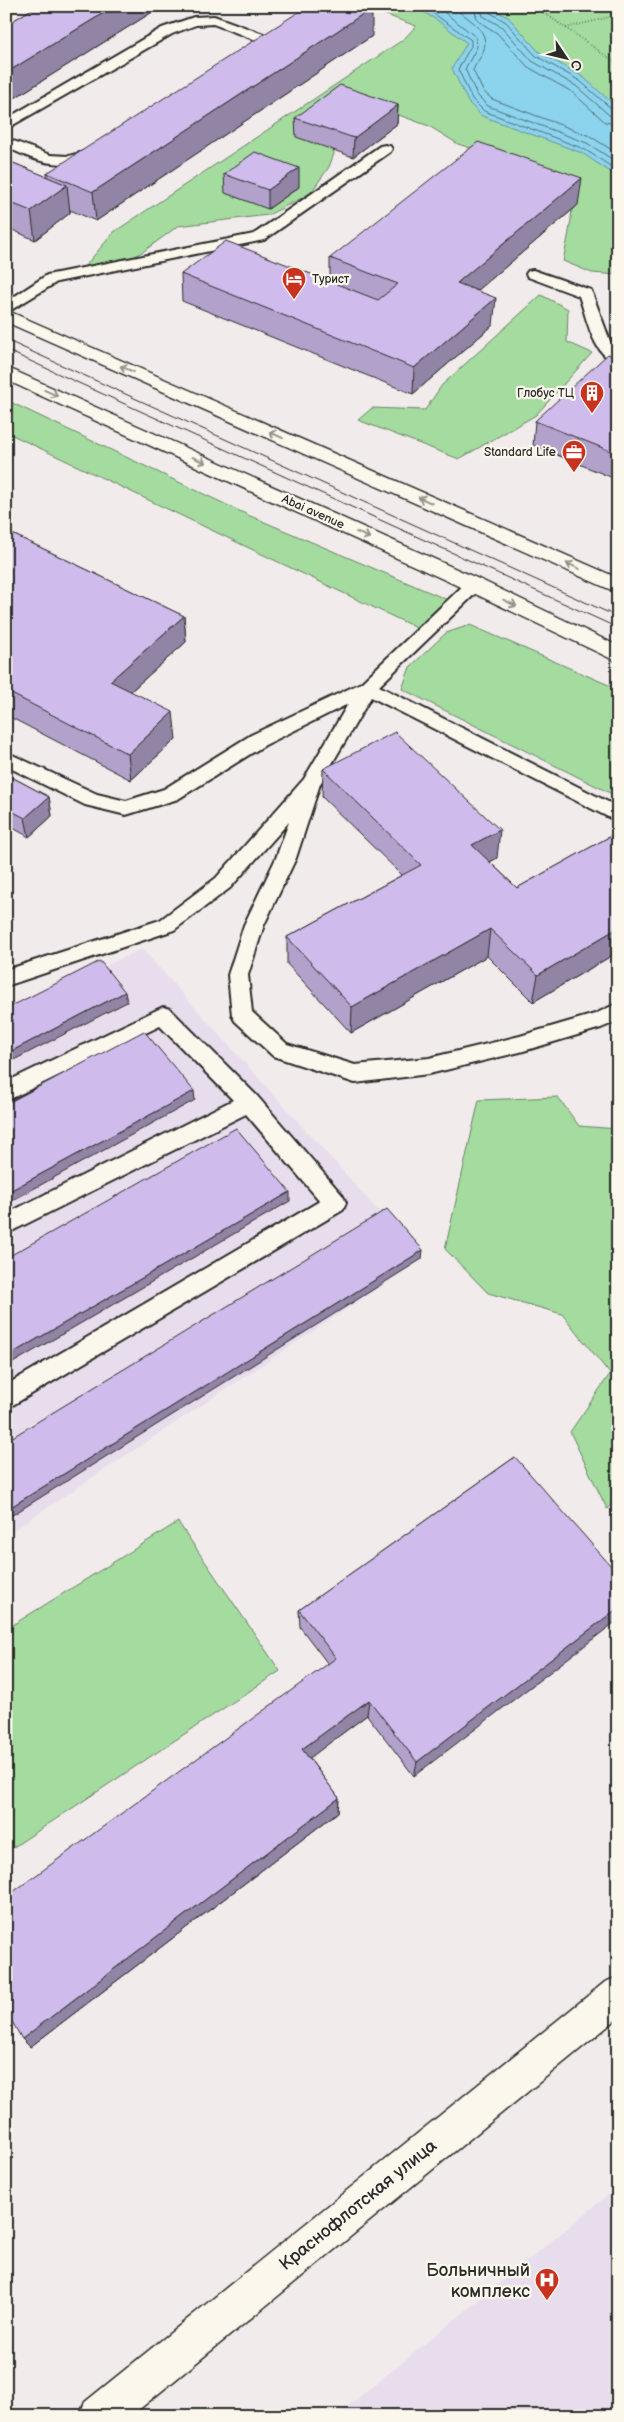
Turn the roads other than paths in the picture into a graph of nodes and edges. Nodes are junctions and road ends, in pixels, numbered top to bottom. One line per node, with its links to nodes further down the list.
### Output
1 (256, 52): 2 (lane)
2 (6, 125)
3 (6, 142): 4 (lane)
4 (106, 147)
5 (385, 149): 7 (lane)
6 (533, 274): 9 (lane)
7 (6, 309)
8 (6, 315): 12 (main road, one-way to 8)
9 (618, 358)
10 (6, 373): 11 (main road, Abai avenue, one-way to 11)
11 (474, 585): 13 (main road, Abai avenue, one-way to 13); 14 (lane)
12 (618, 586)
13 (618, 655)
14 (367, 687): 15 (lane); 16 (lane); 17 (lane)
15 (6, 758)
16 (311, 784): 18 (lane); 19 (lane)
17 (618, 814)
18 (6, 978)
19 (618, 1011)
20 (6, 1092): 21 (lane)
21 (249, 1102): 22 (lane); 23 (lane)
22 (6, 1225)
23 (6, 1398)
24 (618, 1995): 25 (main road, Краснофлотская улица)
25 (99, 2416)

